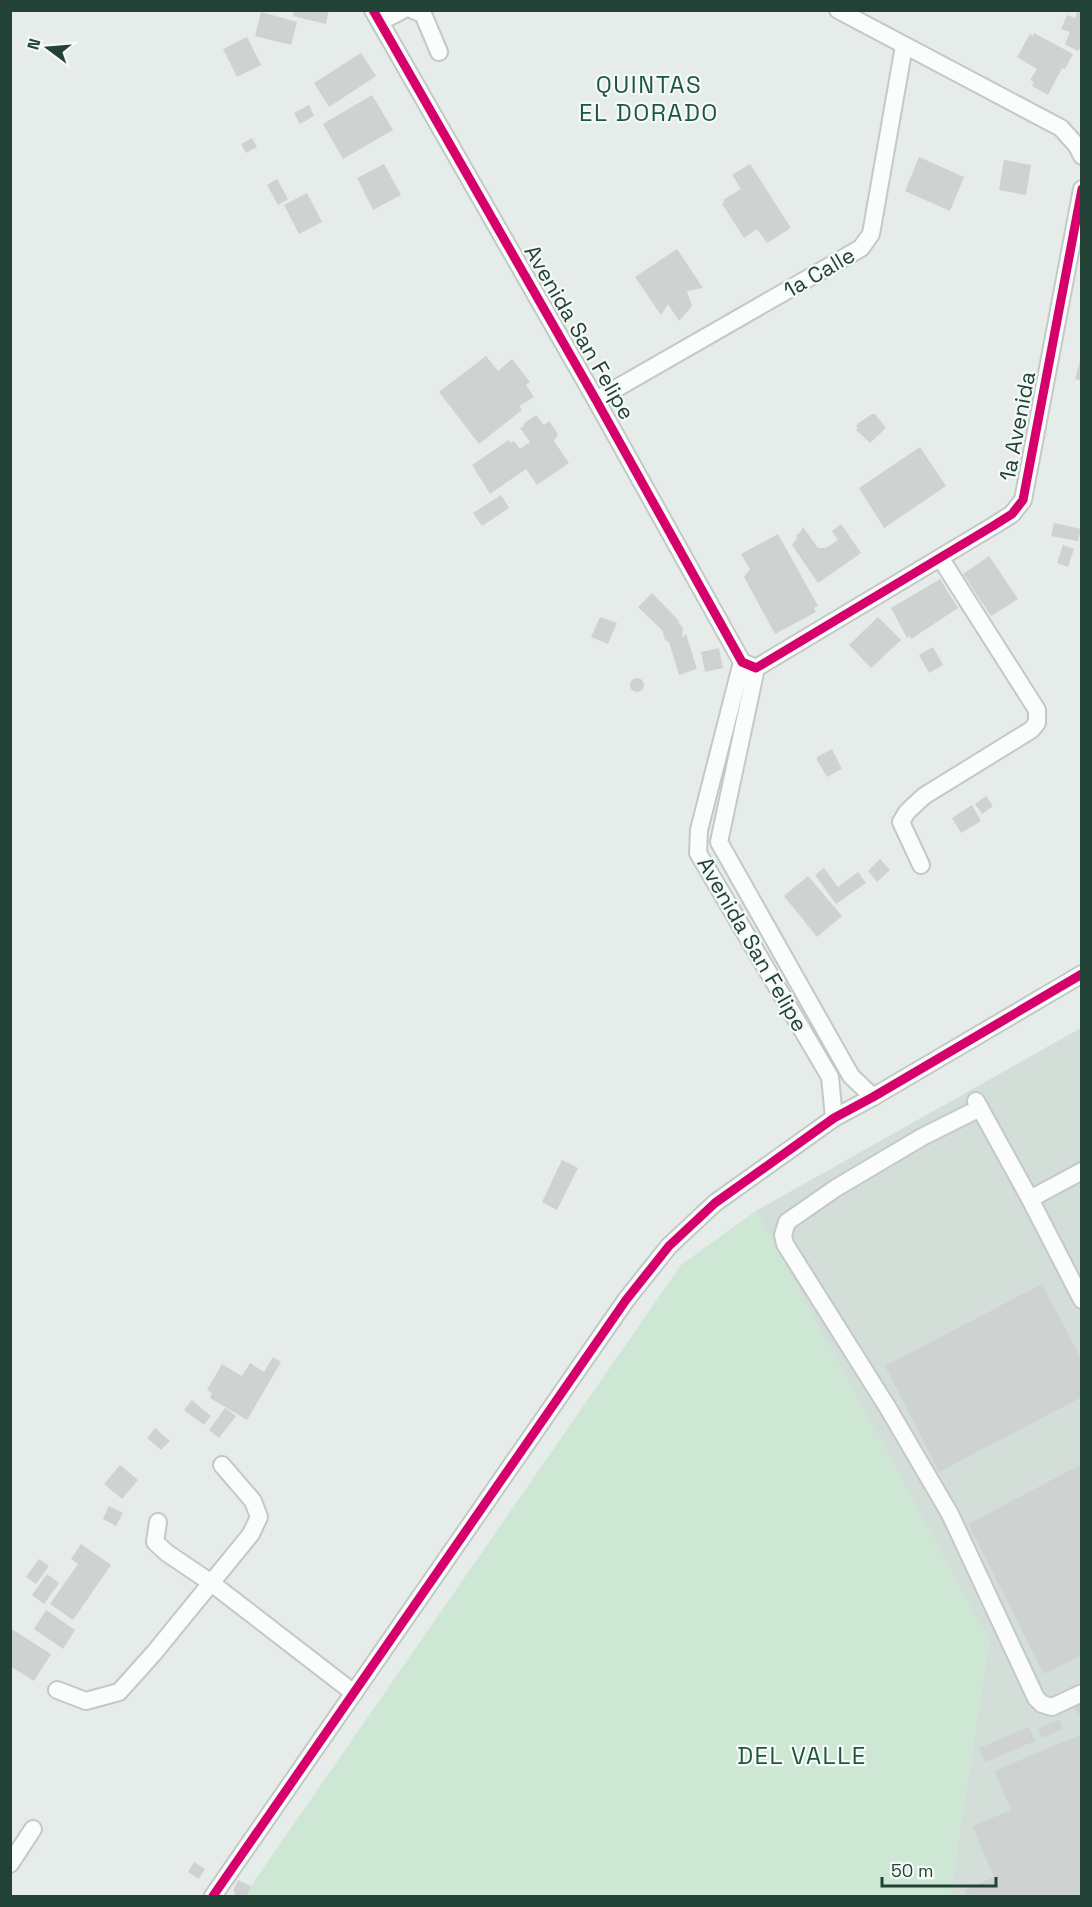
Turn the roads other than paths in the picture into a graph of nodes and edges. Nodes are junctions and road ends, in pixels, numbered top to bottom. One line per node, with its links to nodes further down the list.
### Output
1 (403, 10): 4 (street)
2 (413, 10): 6 (street)
3 (838, 10): 5 (street)
4 (376, 16): 9 (street, Avenida San Felipe)
5 (904, 46): 7 (street); 9 (street, 1a Calle)
6 (440, 52)
7 (1082, 156)
8 (1082, 189): 10 (street, 1a Avenida)
9 (596, 400): 11 (street, Avenida San Felipe)
10 (941, 559): 11 (street, 1a Avenida); 12 (street)
11 (749, 665): 14 (street, Avenida San Felipe); 15 (street, Avenida San Felipe)
12 (921, 865)
13 (1082, 974): 14 (street)
14 (873, 1097): 15 (street)
15 (834, 1118): 24 (street)
16 (1082, 1171): 17 (street)
17 (1030, 1199): 18 (street); 23 (street)
18 (1082, 1300)
19 (222, 1465): 21 (street)
20 (158, 1522): 21 (street)
21 (210, 1582): 22 (street); 24 (street)
22 (57, 1690)
23 (1082, 1693)
24 (354, 1694): 27 (street)
25 (33, 1828): 26 (street)
26 (10, 1864)
27 (213, 1896)

